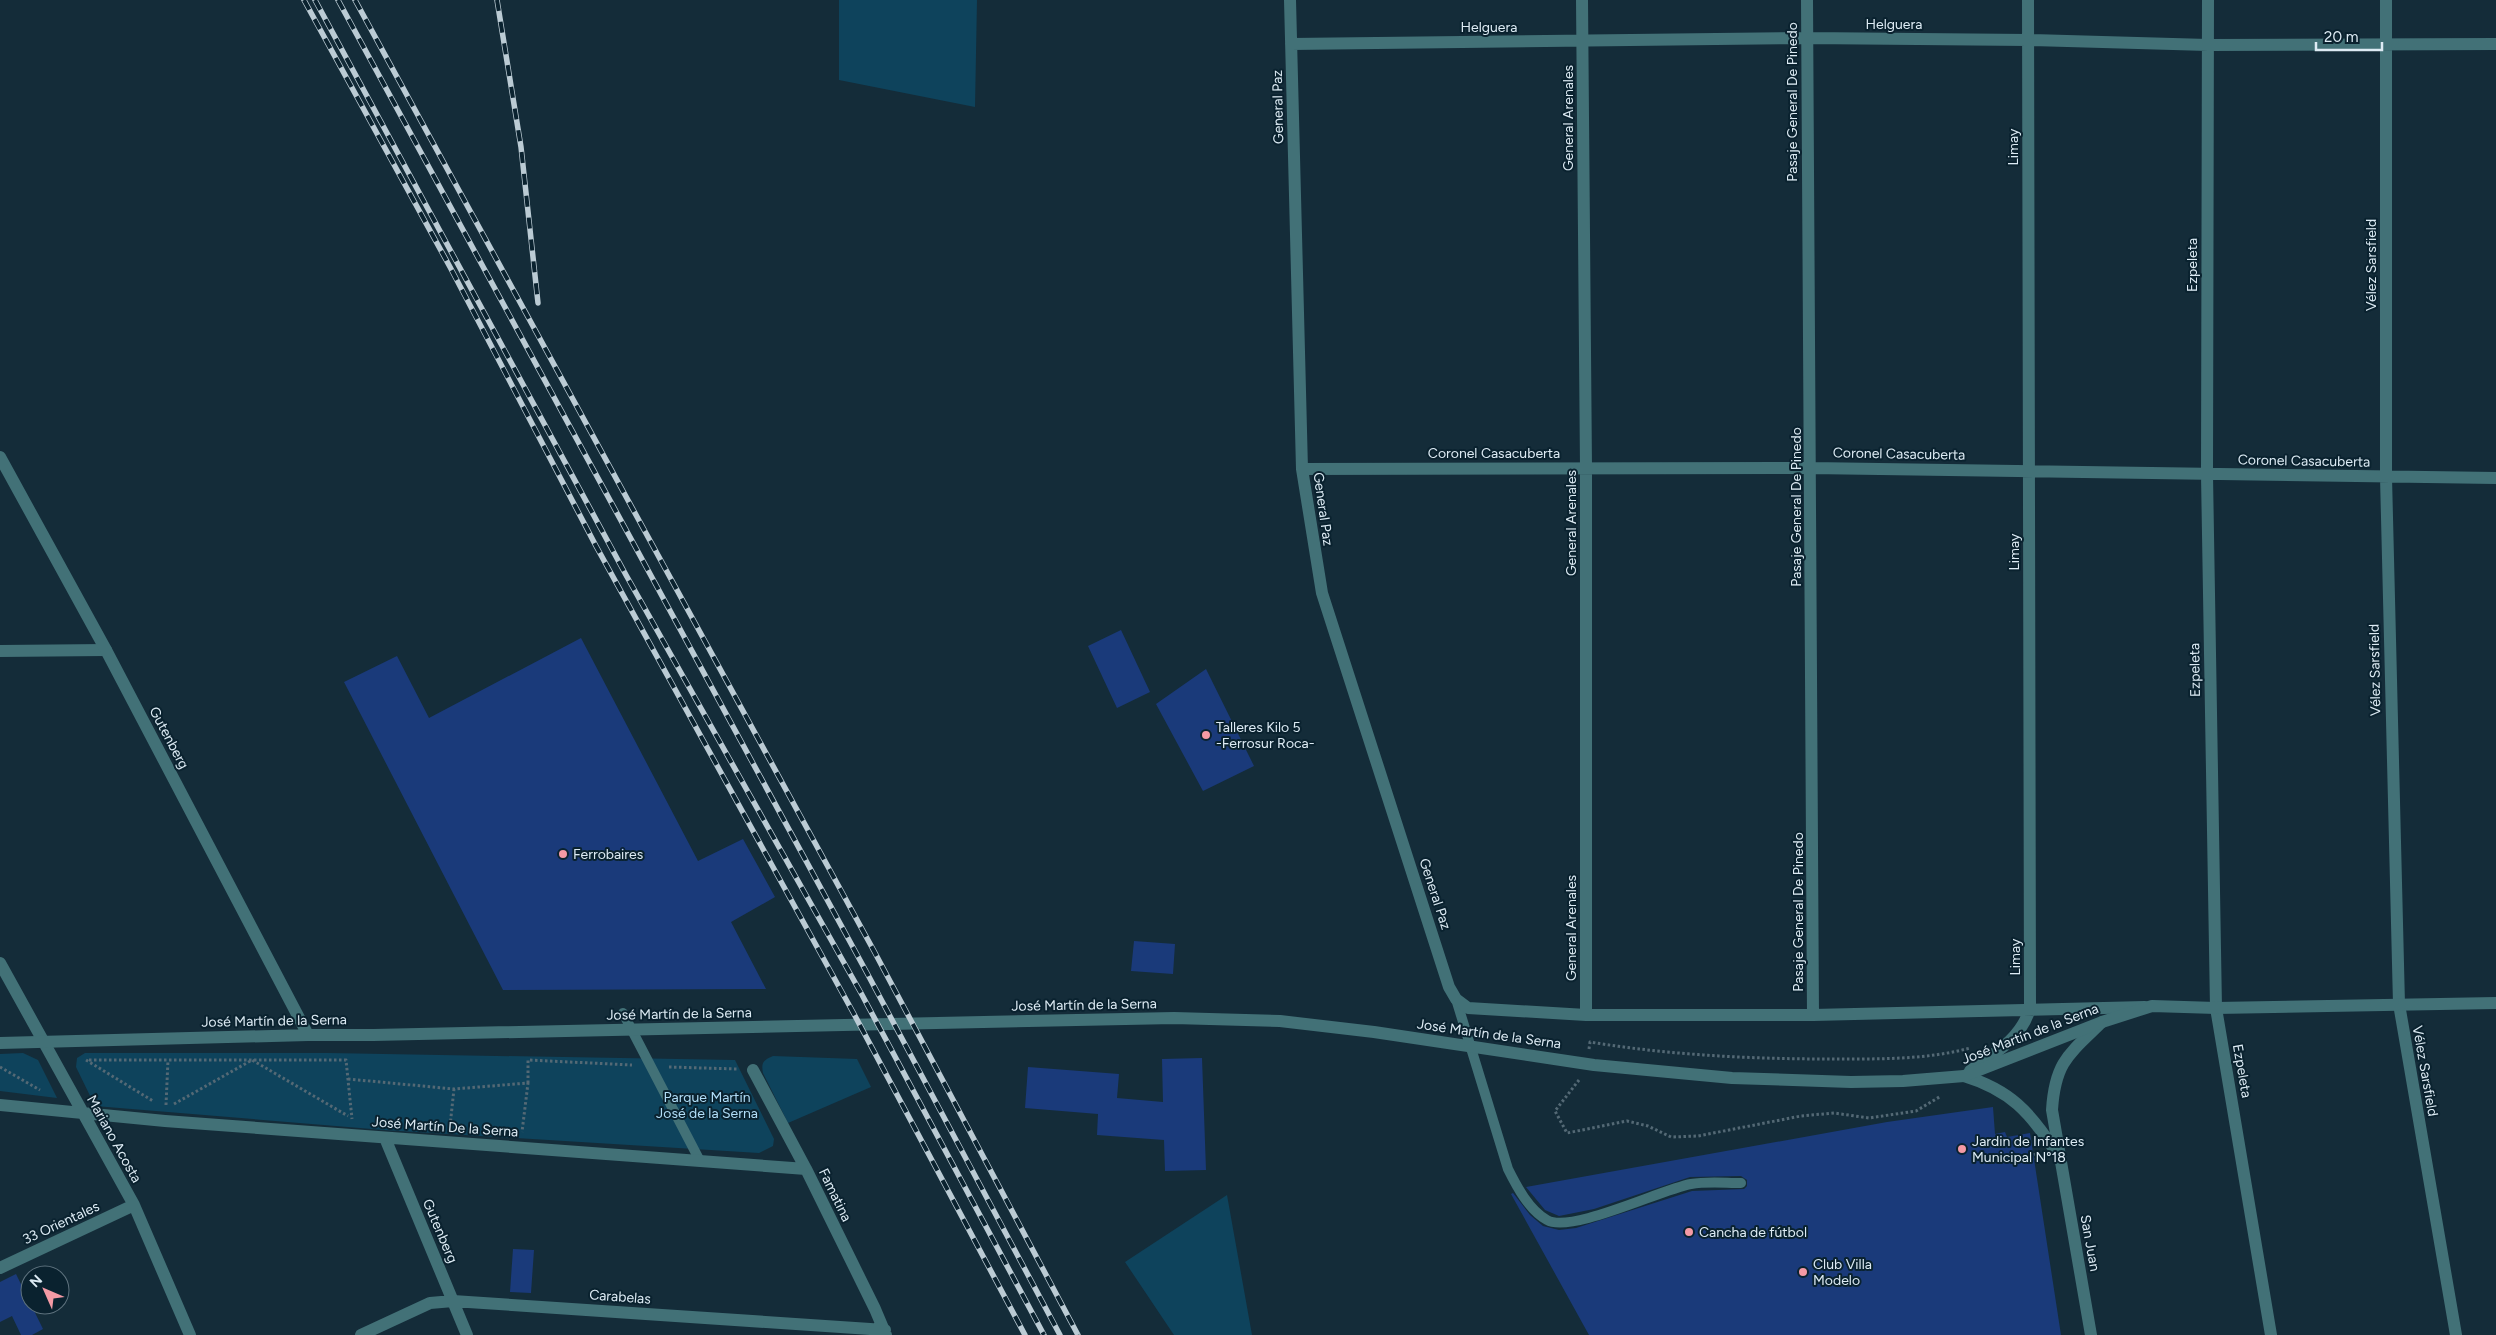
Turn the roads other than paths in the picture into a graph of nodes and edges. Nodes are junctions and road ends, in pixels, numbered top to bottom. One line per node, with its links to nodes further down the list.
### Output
1 (1290, 0): 10 (street, General Paz)
2 (1582, 0): 9 (street, General Arenales)
3 (1807, 0): 7 (street, Pasaje General De Pinedo)
4 (2028, 0): 8 (street, Limay)
5 (2208, 0): 13 (street, Ezpeleta)
6 (2386, 0): 11 (street, Vélez Sarsfield)
7 (1806, 38): 8 (street, Helguera); 9 (street, Helguera); 16 (street, Pasaje General De Pinedo)
8 (2028, 40): 13 (street, Helguera); 18 (street, Limay)
9 (1582, 42): 10 (street, Helguera); 15 (street, General Arenales)
10 (1291, 44): 17 (street, General Paz)
11 (2386, 44): 12 (street, Helguera); 13 (street, Helguera); 20 (street, Vélez Sarsfield)
12 (2496, 44)
13 (2208, 45): 19 (street, Ezpeleta)
14 (0, 457): 22 (street, Gutenberg)
15 (1586, 468): 16 (street, Coronel Casacuberta); 17 (street, Coronel Casacuberta); 32 (street, General Arenales)
16 (1811, 468): 18 (street, Coronel Casacuberta); 33 (street, Pasaje General De Pinedo)
17 (1302, 470): 25 (street, General Paz)
18 (2028, 471): 19 (street, Coronel Casacuberta); 29 (street, Limay)
19 (2207, 474): 20 (street, Coronel Casacuberta); 30 (street, Ezpeleta)
20 (2386, 476): 21 (street, Coronel Casacuberta); 27 (street, Vélez Sarsfield)
21 (2496, 478)
22 (106, 650): 23 (street); 35 (street, Gutenberg)
23 (0, 651)
24 (0, 963): 36 (street, Mariano Acosta)
25 (1456, 999): 32 (street, José Martín de la Serna); 46 (lane)
26 (2496, 1003): 27 (street, José Martín de la Serna)
27 (2399, 1004): 30 (street, José Martín de la Serna); 56 (street, Vélez Sarsfield)
28 (2152, 1006): 29 (street, José Martín de la Serna); 30 (street, José Martín de la Serna); 34 (street, José Martín de la Serna)
29 (2030, 1008): 33 (street, José Martín de la Serna); 39 (street, Limay)
30 (2216, 1008): 55 (street, Ezpeleta)
31 (623, 1013): 44 (lane)
32 (1586, 1015): 33 (street, José Martín de la Serna)
33 (1813, 1015)
34 (2102, 1022): 39 (street, José Martín de la Serna); 43 (street, San Juan)
35 (308, 1035): 36 (street, José Martín de la Serna); 39 (street, José Martín de la Serna)
36 (43, 1041): 37 (street, José Martín de la Serna); 41 (street, Mariano Acosta)
37 (0, 1043)
38 (753, 1070): 45 (street, Famatina)
39 (1964, 1076): 43 (street, San Juan)
40 (0, 1105): 41 (street, José Martín De la Serna)
41 (82, 1114): 42 (street, José Martín De la Serna); 47 (street, Mariano Acosta)
42 (385, 1138): 44 (street, José Martín De la Serna); 49 (street, Gutenberg)
43 (2059, 1156): 54 (street, San Juan)
44 (700, 1161): 45 (street, José Martín De la Serna)
45 (806, 1169): 50 (street, Famatina)
46 (1741, 1183)
47 (134, 1205): 48 (street, 33 Orientales); 51 (street, Mariano Acosta)
48 (0, 1268)
49 (453, 1301): 50 (street, Carabelas); 52 (street, Carabelas); 53 (street, Gutenberg)
50 (885, 1333)
51 (190, 1335)
52 (361, 1335)
53 (467, 1335)
54 (2092, 1335)
55 (2272, 1335)
56 (2456, 1335)

